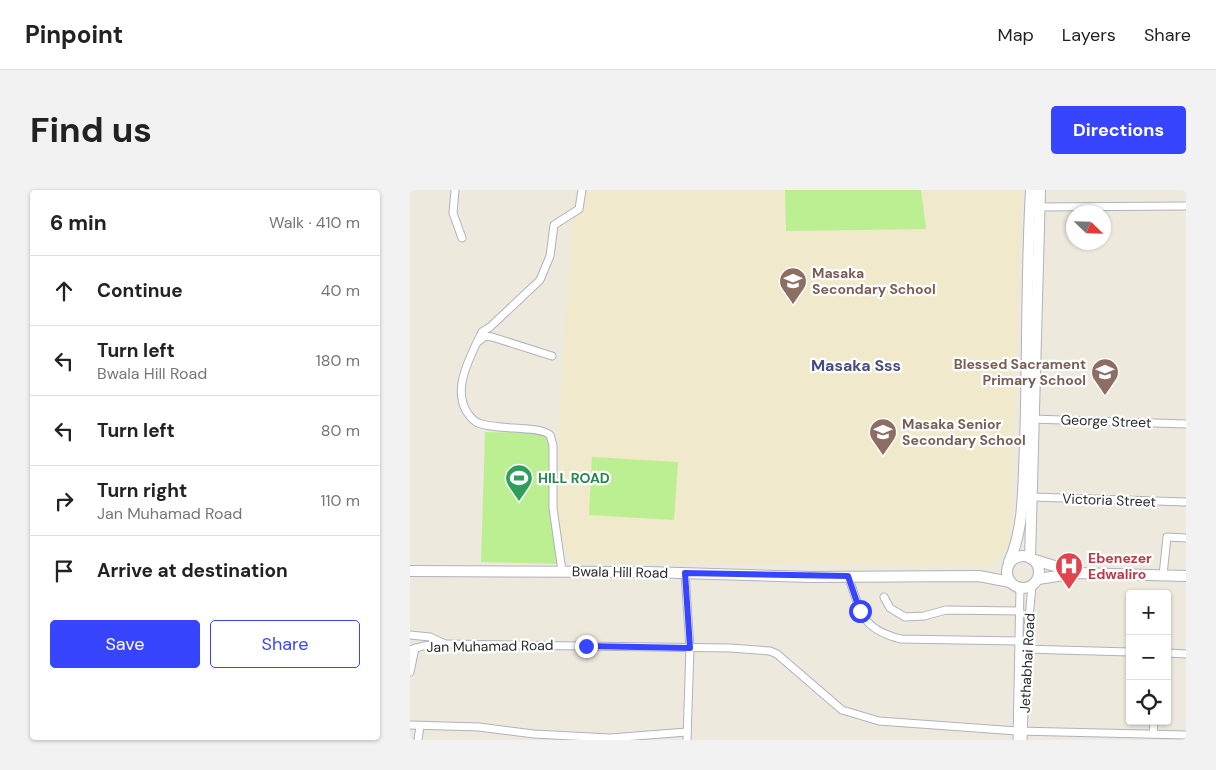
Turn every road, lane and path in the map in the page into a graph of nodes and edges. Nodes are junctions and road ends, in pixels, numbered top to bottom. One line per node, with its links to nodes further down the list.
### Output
1 (455, 190): 7 (street)
2 (582, 190): 8 (street)
3 (1031, 190): 10 (street)
4 (1040, 190): 6 (street)
5 (1186, 206): 6 (street)
6 (1037, 207): 10 (street)
7 (462, 238)
8 (477, 342): 9 (street); 18 (street)
9 (552, 356)
10 (1030, 419): 11 (street, George Street); 12 (street); 16 (street)
11 (1186, 424)
12 (1032, 497): 13 (street, Victoria Street); 15 (street)
13 (1186, 502)
14 (1186, 538): 21 (street)
15 (1032, 559): 16 (street); 20 (street); 26 (street)
16 (1008, 564): 23 (street); 25 (street)
17 (410, 571): 18 (street, Bwala Hill Road)
18 (562, 571): 19 (street, Bwala Hill Road)
19 (685, 573): 22 (street, Bwala Hill Road); 33 (street)
20 (1077, 573): 21 (street); 26 (street)
21 (1163, 575): 24 (street)
22 (848, 576): 23 (street, Bwala Hill Road); 32 (street)
23 (979, 576): 25 (street, Bwala Hill Road)
24 (1186, 576)
25 (1010, 582): 27 (street)
26 (1035, 582): 27 (street); 32 (street, Jethabhai Road)
27 (1020, 588): 29 (street, Jethabhai Road)
28 (884, 597): 29 (street)
29 (1020, 611): 32 (street, Jethabhai Road)
30 (410, 635): 31 (street)
31 (444, 644): 33 (street, Jan Muhamad Road); 34 (street, Jan Muhamad Road)
32 (1022, 646): 35 (street); 42 (street, Jethabhai Road)
33 (690, 648): 42 (street, Jan Muhamad Road); 43 (street)
34 (412, 649): 38 (street)
35 (1126, 652)
36 (1171, 653): 37 (street)
37 (1186, 654)
38 (410, 672)
39 (410, 725): 41 (street)
40 (1154, 725): 44 (street)
41 (420, 726): 43 (street); 46 (street)
42 (1020, 731): 44 (street, Jan Muhamad Road); 48 (street, Jethabhai Road); 49 (street, Jethabhai Road)
43 (687, 732): 47 (street)
44 (1154, 734): 45 (street, Jan Muhamad Road)
45 (1186, 735)
46 (418, 740)
47 (687, 740)
48 (1017, 740)
49 (1023, 740)

